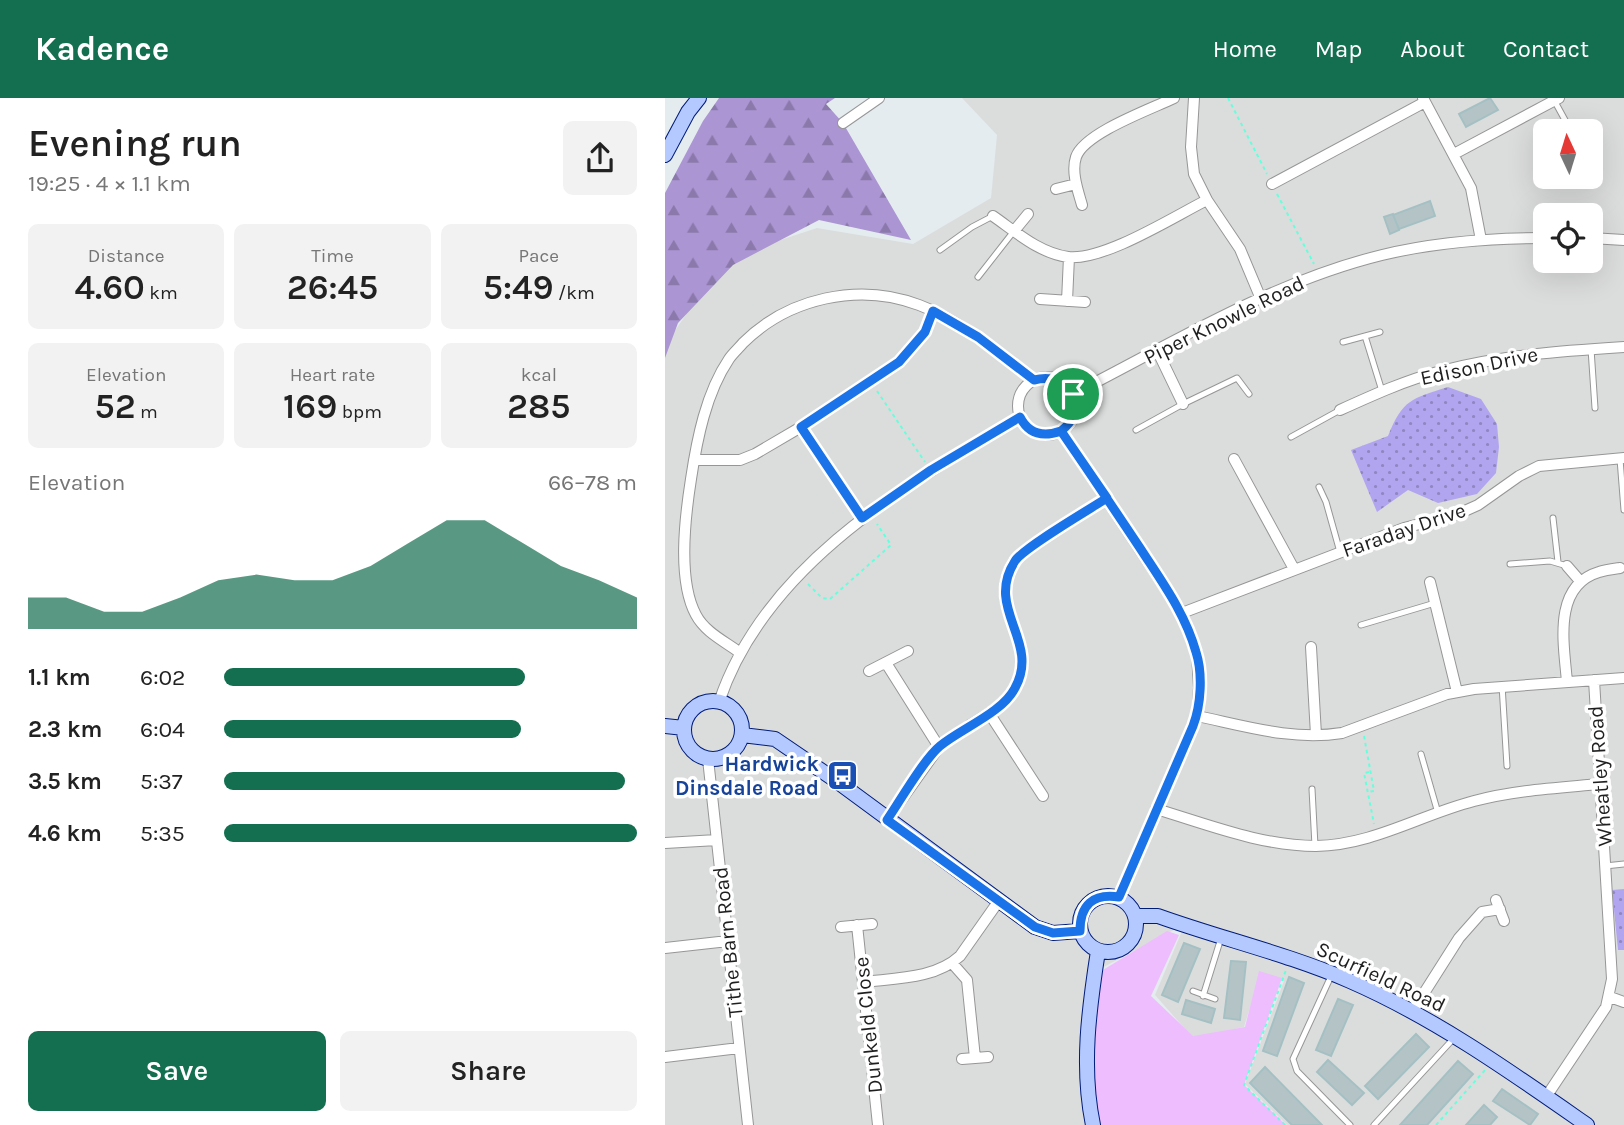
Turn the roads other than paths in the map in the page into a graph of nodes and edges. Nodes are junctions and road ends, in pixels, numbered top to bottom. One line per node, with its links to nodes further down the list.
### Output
1 (699, 98): 10 (street)
2 (879, 98): 8 (street)
3 (1174, 98): 11 (street)
4 (1194, 98): 14 (street)
5 (1556, 99): 7 (lane); 9 (street)
6 (1424, 100): 9 (street); 12 (street)
7 (1565, 119)
8 (843, 122)
9 (1454, 154): 21 (street)
10 (665, 155)
11 (1076, 184): 13 (street); 15 (street)
12 (1272, 184)
13 (1056, 189)
14 (1206, 200): 24 (street); 27 (street)
15 (1082, 205)
16 (1028, 214): 18 (street)
17 (993, 216): 18 (street); 23 (lane)
18 (1014, 231): 24 (street); 25 (lane)
19 (1533, 238): 21 (street, Piper Knowle Road)
20 (1603, 238): 22 (street)
21 (1481, 240): 27 (street, Piper Knowle Road)
22 (1624, 240)
23 (940, 250)
24 (1069, 257): 28 (street)
25 (978, 277)
26 (1040, 299): 28 (street)
27 (1261, 299): 36 (street, Piper Knowle Road)
28 (1067, 301): 29 (street)
29 (1085, 303)
30 (933, 311): 37 (street); 50 (street); 50 (street)
31 (1380, 332): 32 (lane)
32 (1365, 336): 33 (lane); 38 (lane)
33 (1343, 342)
34 (1624, 347): 35 (street, Edison Drive)
35 (1591, 349): 38 (street, Edison Drive); 42 (lane)
36 (1157, 350): 39 (street, Piper Knowle Road); 41 (street)
37 (1034, 380): 39 (street); 44 (street)
38 (1382, 391): 43 (street, Edison Drive)
39 (1073, 394): 46 (street)
40 (1249, 394): 41 (lane)
41 (1183, 404): 45 (lane)
42 (1595, 408)
43 (1340, 410): 47 (lane)
44 (1020, 417): 46 (street); 67 (street)
45 (1136, 430)
46 (1061, 431): 52 (street)
47 (1291, 437)
48 (1622, 458): 53 (lane); 55 (street, Faraday Drive)
49 (1234, 459): 59 (street)
50 (694, 460): 67 (street)
51 (1319, 487): 55 (lane)
52 (1107, 498): 63 (street); 76 (street)
53 (1624, 510)
54 (1553, 518): 57 (lane)
55 (1340, 552): 59 (street, Faraday Drive)
56 (1510, 564): 57 (lane)
57 (1563, 564): 60 (street)
58 (1620, 568): 60 (street)
59 (1294, 569): 63 (street, Faraday Drive)
60 (1580, 581): 72 (street)
61 (1430, 582): 62 (street)
62 (1435, 603): 64 (lane); 74 (street)
63 (1182, 613): 77 (street)
64 (1361, 625)
65 (1311, 647): 82 (street)
66 (908, 651): 68 (street)
67 (739, 652): 75 (street)
68 (886, 663): 69 (street); 91 (street)
69 (869, 671)
70 (1624, 678): 71 (street)
71 (1594, 680): 72 (street); 86 (street, Wheatley Road)
72 (1567, 682): 73 (street)
73 (1501, 685): 74 (street); 85 (lane)
74 (1457, 692): 82 (street)
75 (719, 702): 80 (street); 81 (street)
76 (989, 713): 78 (street); 88 (street)
77 (1197, 716): 82 (street); 89 (street)
78 (970, 725)
79 (665, 726): 80 (street)
80 (684, 728): 84 (street)
81 (742, 735): 84 (street); 91 (street)
82 (1316, 735)
83 (1421, 754): 90 (lane)
84 (708, 758): 92 (street, Tithe Barn Road)
85 (1507, 766)
86 (1600, 784): 90 (street); 96 (street, Wheatley Road)
87 (1312, 789): 94 (lane)
88 (1043, 796)
89 (1156, 809): 94 (street); 97 (street)
90 (1438, 813): 94 (street)
91 (887, 820): 98 (street)
92 (717, 840): 93 (street); 106 (street, Tithe Barn Road)
93 (665, 843)
94 (1315, 846)
95 (1624, 864): 96 (lane)
96 (1605, 866): 114 (street, Wheatley Road)
97 (1119, 897): 99 (street); 104 (street)
98 (998, 902): 104 (street); 109 (street)
99 (1135, 916): 105 (street, Scurfield Road); 108 (street)
100 (1504, 921): 117 (street)
101 (872, 924): 102 (street)
102 (857, 925): 103 (street); 111 (street, Dunkeld Close)
103 (841, 927)
104 (1080, 931): 108 (street)
105 (1221, 937): 110 (street, Scurfield Road); 113 (lane)
106 (728, 941): 107 (street); 119 (street, Tithe Barn Road)
107 (665, 948)
108 (1098, 951): 127 (street)
109 (953, 963): 111 (street); 122 (street)
110 (1332, 974): 117 (street, Scurfield Road); 128 (lane)
111 (863, 982): 126 (street, Dunkeld Close)
112 (1193, 991): 113 (lane)
113 (1203, 996): 115 (lane)
114 (1610, 997): 116 (street); 124 (street, Wheatley Road)
115 (1216, 999)
116 (1624, 1002)
117 (1412, 1012): 118 (street, Scurfield Road)
118 (1456, 1037): 124 (street, Scurfield Road); 129 (lane)
119 (739, 1048): 120 (street); 125 (street, Tithe Barn Road)
120 (665, 1057)
121 (988, 1057): 122 (street)
122 (975, 1058): 123 (street)
123 (963, 1059)
124 (1546, 1097): 130 (street, Scurfield Road)
125 (748, 1125)
126 (878, 1125)
127 (1093, 1125)
128 (1350, 1125)
129 (1374, 1125)
130 (1587, 1125)

